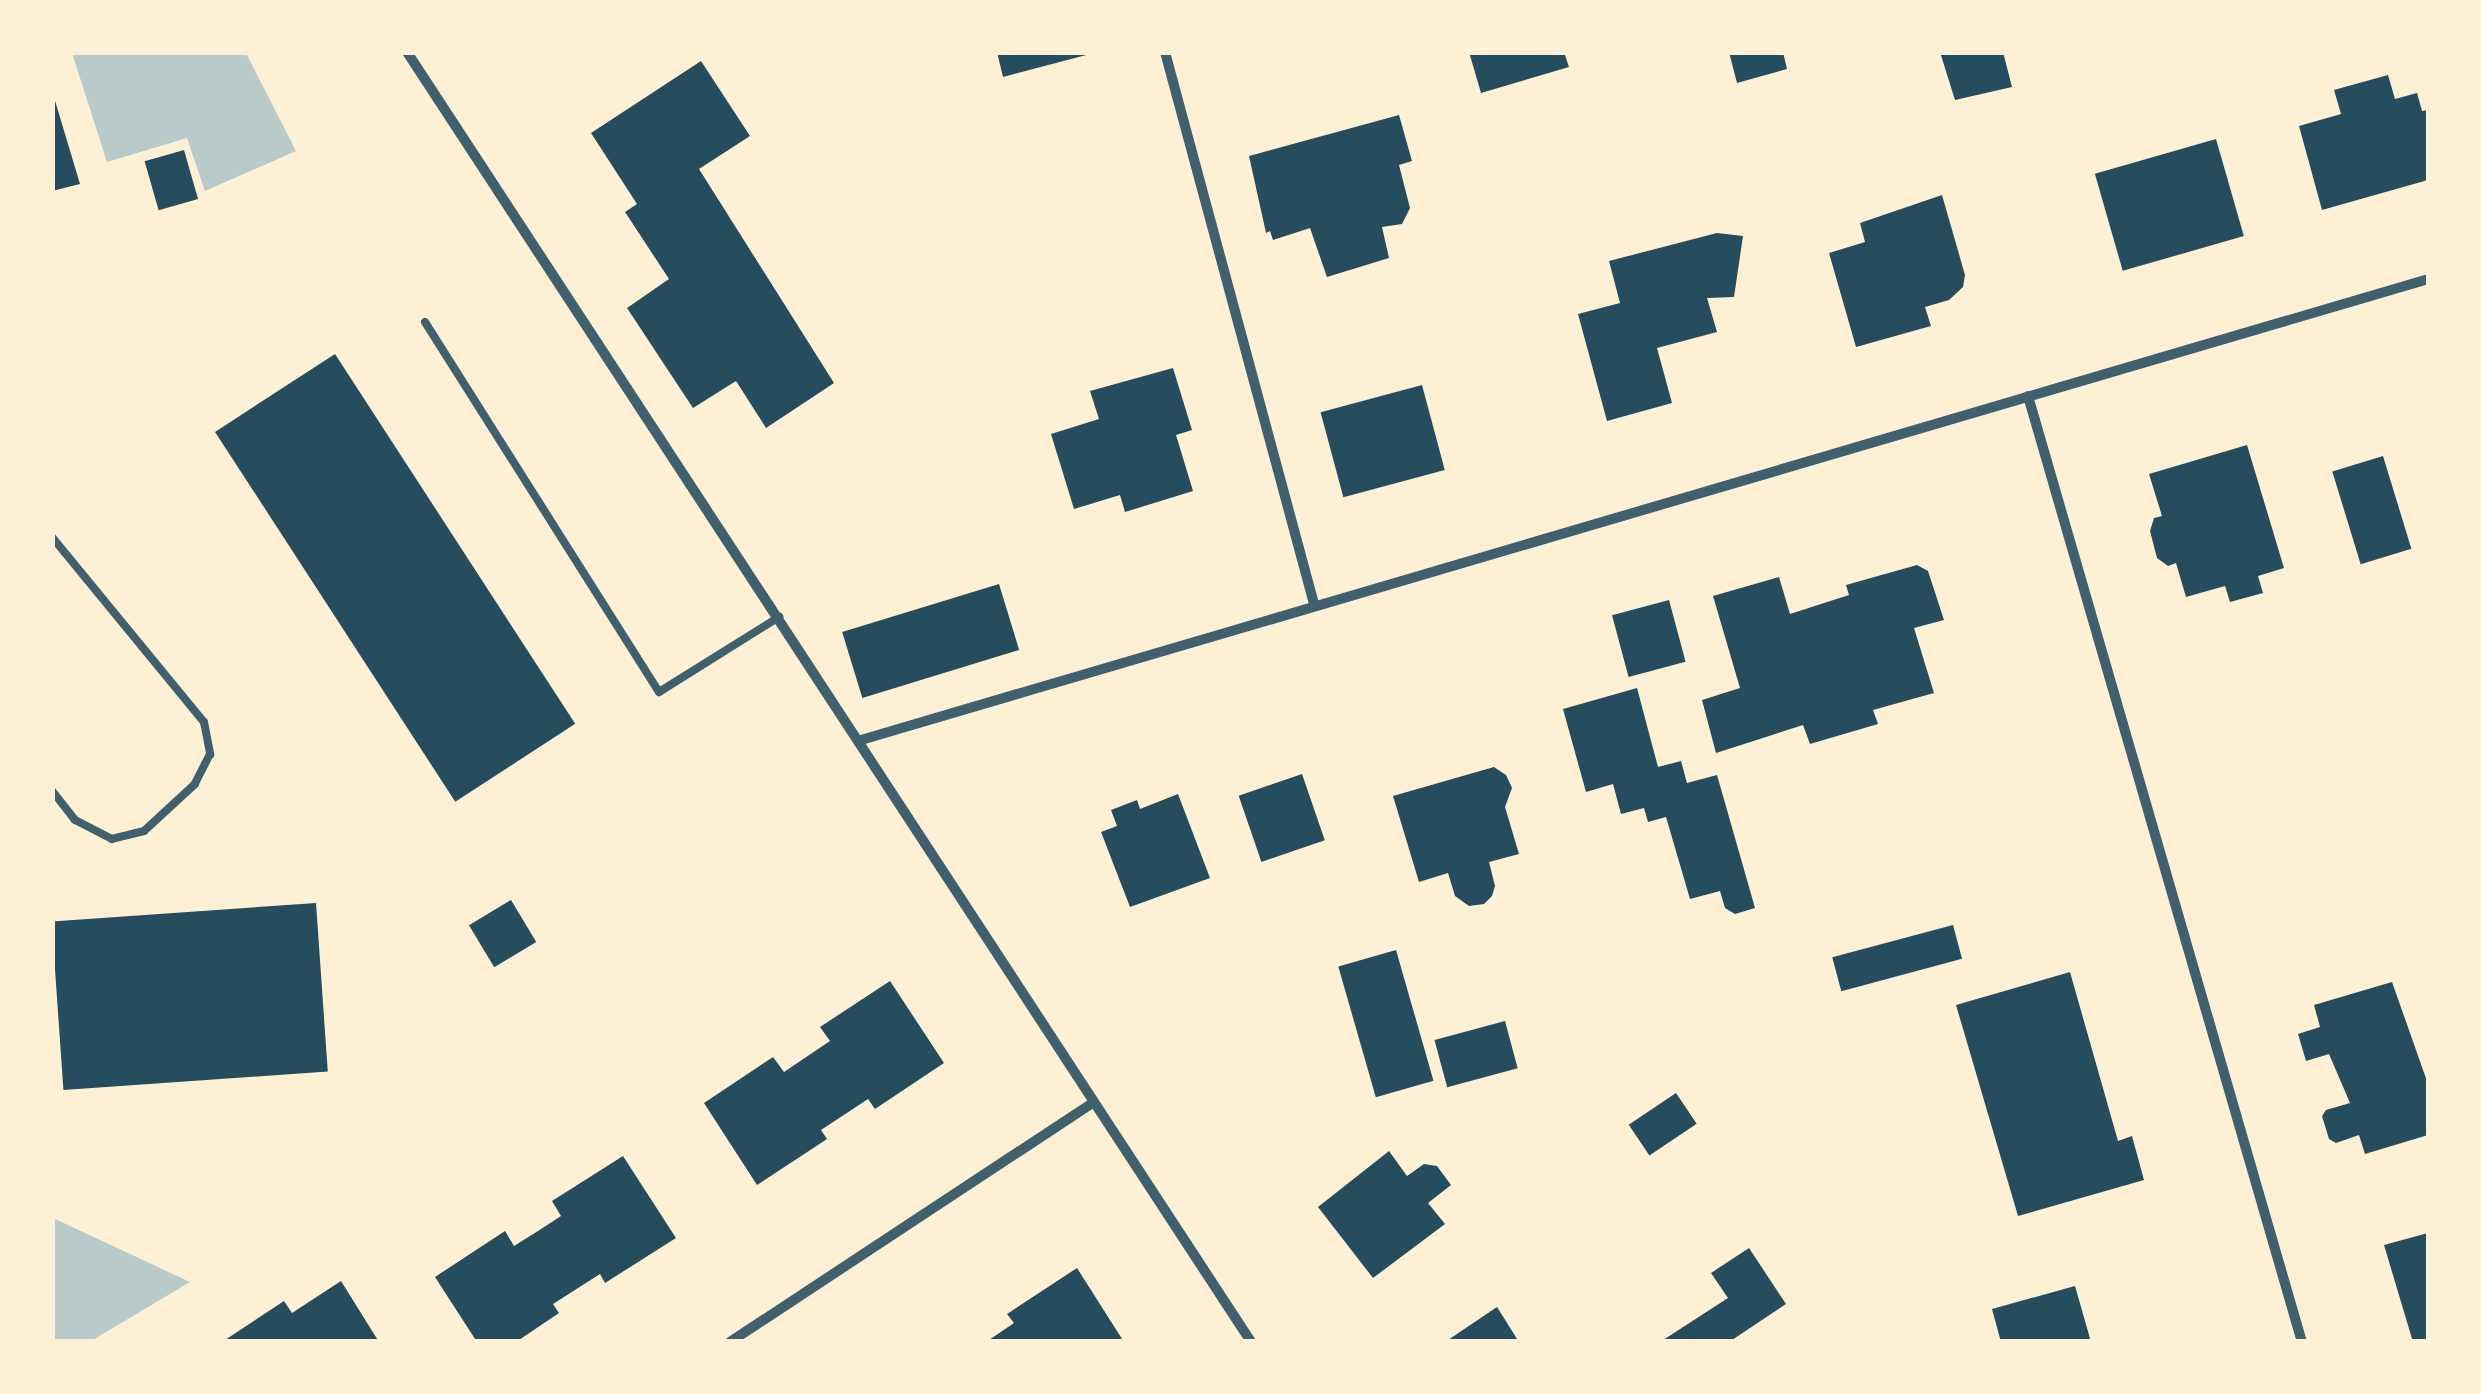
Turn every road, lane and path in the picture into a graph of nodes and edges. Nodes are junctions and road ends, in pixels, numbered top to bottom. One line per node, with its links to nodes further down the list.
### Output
1 (407, 52): 8 (street)
2 (1165, 52): 7 (street)
3 (2428, 279): 5 (street)
4 (424, 322): 8 (lane)
5 (2028, 396): 7 (street); 14 (street)
6 (52, 536): 10 (lane)
7 (1314, 604): 9 (street)
8 (779, 617): 9 (street)
9 (861, 740): 11 (street)
10 (52, 792)
11 (1092, 1103): 12 (street); 13 (street)
12 (730, 1342)
13 (1251, 1342)
14 (2302, 1342)

